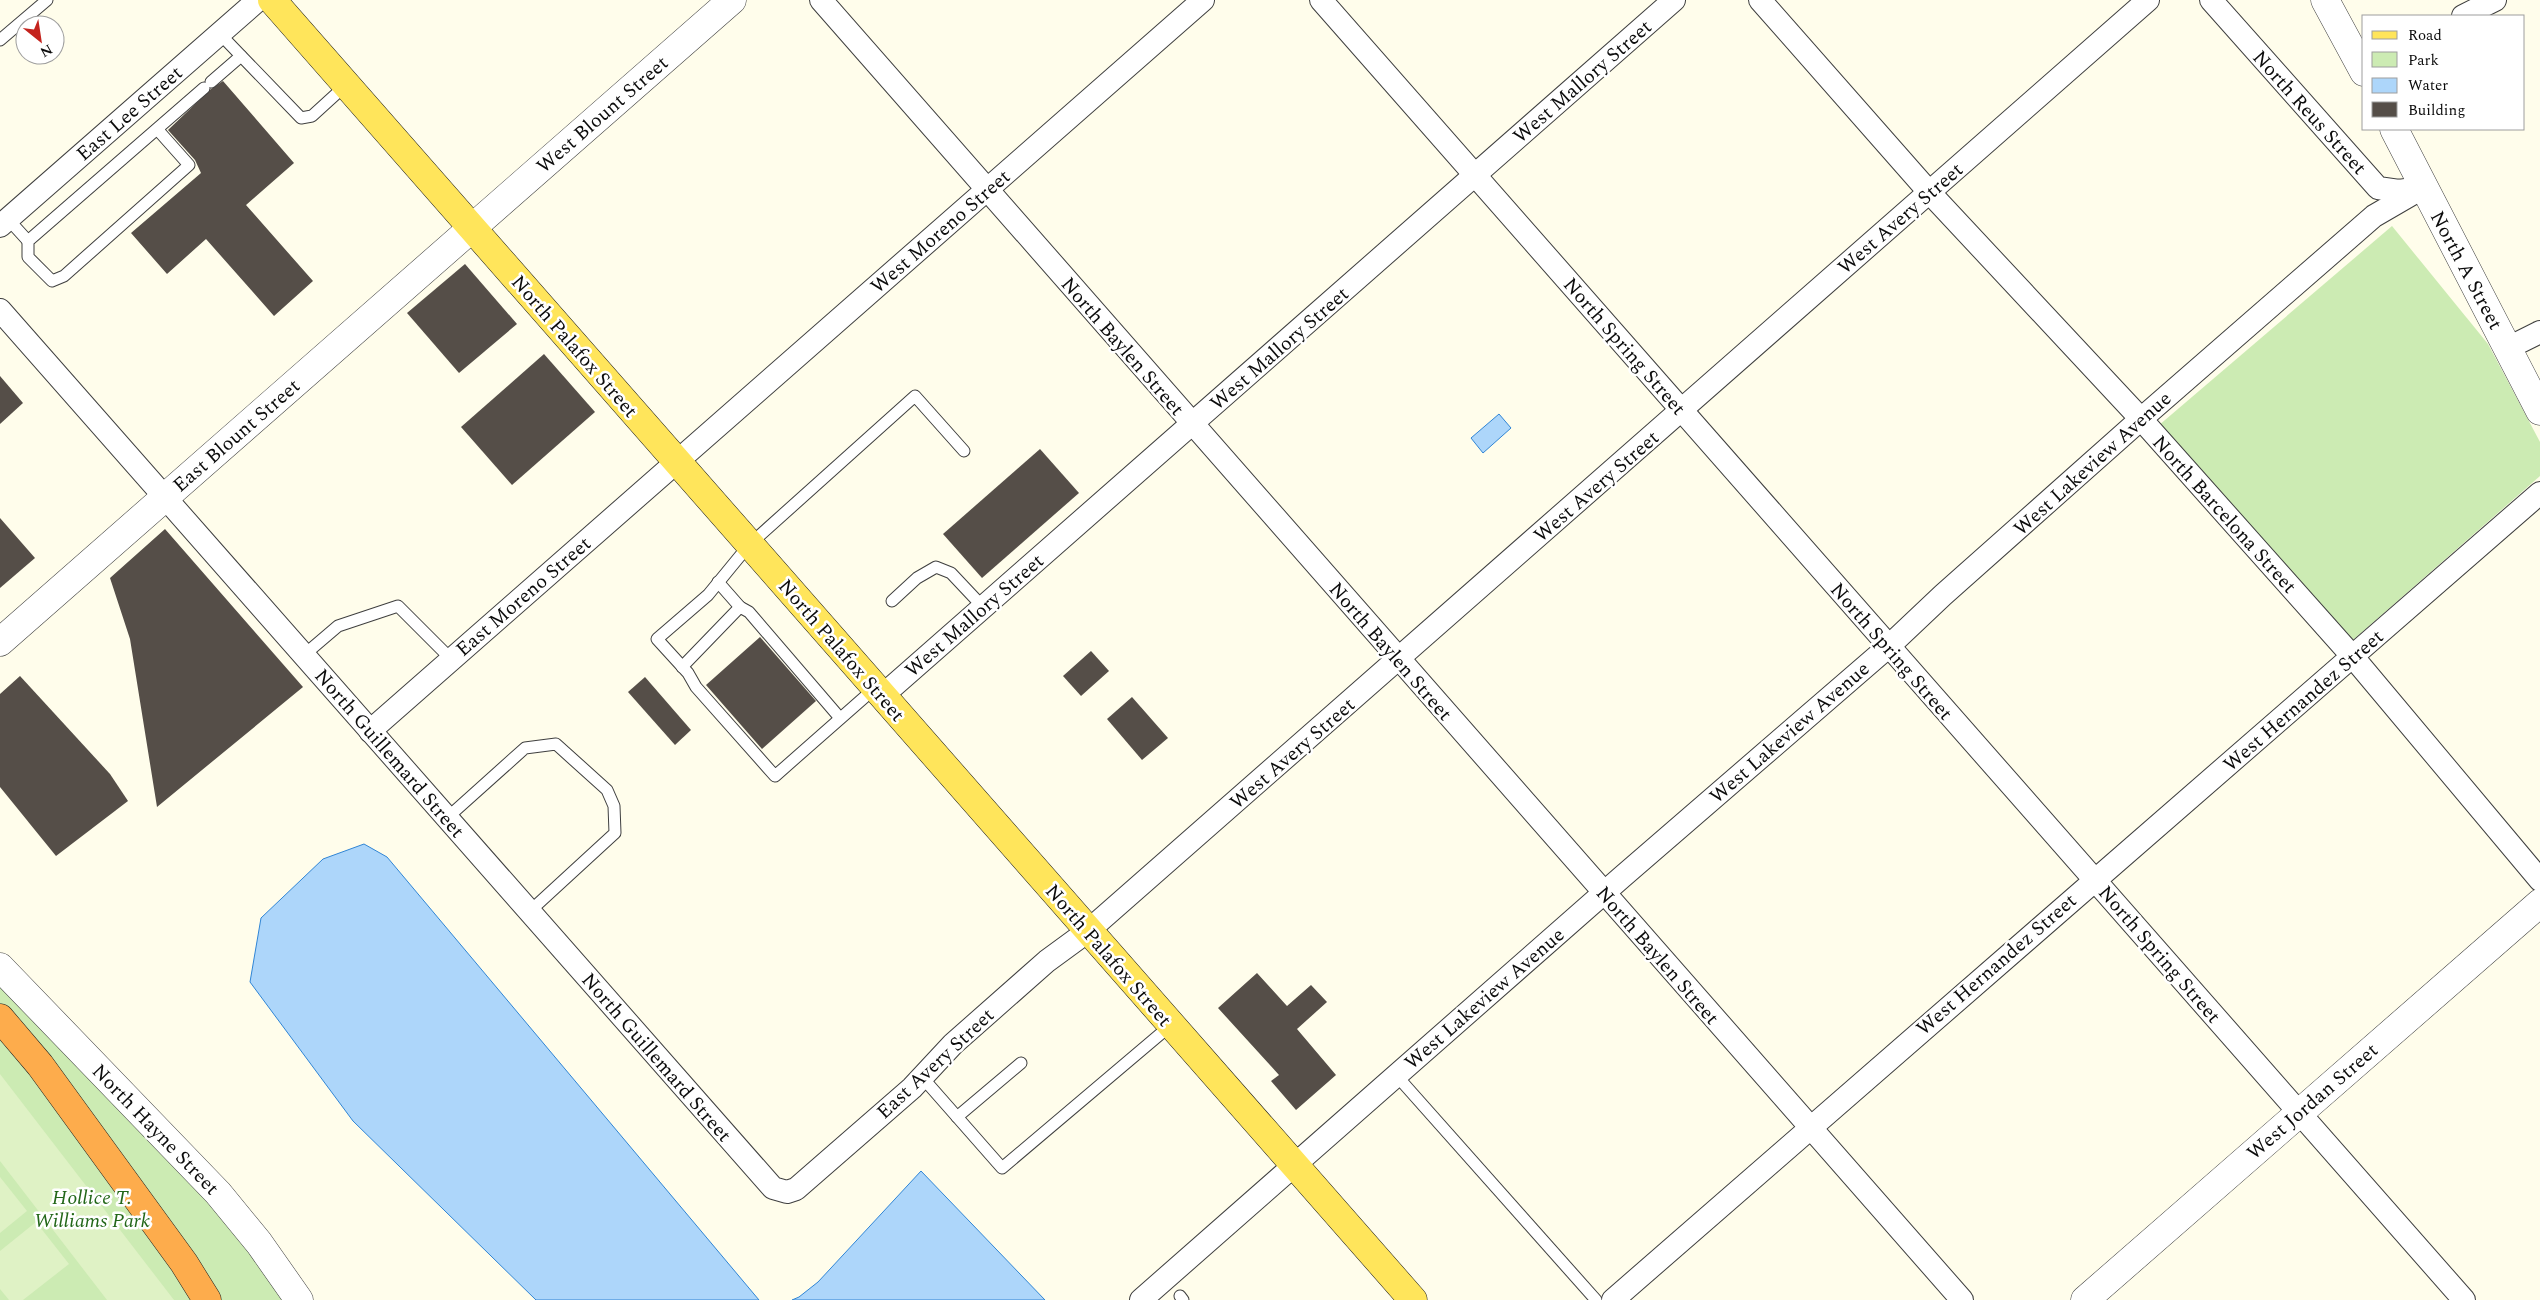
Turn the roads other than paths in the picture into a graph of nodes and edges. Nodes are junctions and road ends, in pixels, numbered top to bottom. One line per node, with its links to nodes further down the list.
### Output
1 (47, 0): 16 (lane)
2 (258, 0): 15 (street, East Lee Street)
3 (272, 0): 19 (main road, North Palafox Street)
4 (732, 0): 27 (street, West Blount Street)
5 (822, 0): 24 (street, North Baylen Street)
6 (1203, 0): 24 (street, West Moreno Street)
7 (1321, 0): 22 (street, North Spring Street)
8 (1674, 0): 22 (street, West Mallory Street)
9 (1760, 0): 25 (street, North Barcelona Street)
10 (2148, 0): 25 (street, West Avery Street)
11 (2211, 0): 23 (street, North Reus Street)
12 (2325, 0): 18 (street)
13 (2495, 0): 14 (street)
14 (2465, 15)
15 (220, 34): 17 (lane); 26 (street, East Lee Street)
16 (0, 40)
17 (241, 56): 19 (lane); 20 (lane)
18 (2362, 67)
19 (346, 85): 27 (main road, North Palafox Street)
20 (157, 129): 28 (lane); 28 (lane)
21 (2395, 130): 23 (street, North A Street)
22 (1475, 175): 32 (street, North Spring Street); 35 (street, West Mallory Street)
23 (2424, 187): 31 (street, North A Street); 34 (street, West Lakeview Avenue)
24 (987, 191): 35 (street, North Baylen Street); 37 (street, West Moreno Street)
25 (1930, 193): 32 (street, West Avery Street); 34 (street, North Barcelona Street)
26 (4, 222): 28 (lane)
27 (472, 229): 37 (main road, North Palafox Street); 39 (street, East Blount Street)
28 (28, 241)
29 (0, 310): 39 (street, North Guillemard Street)
30 (2540, 332): 31 (street)
31 (2508, 348): 33 (street, North A Street)
32 (1682, 411): 46 (street, North Spring Street); 50 (street, West Avery Street)
33 (2540, 411)
34 (2141, 419): 46 (street, West Lakeview Avenue); 48 (street, North Barcelona Street)
35 (1192, 425): 44 (street, West Mallory Street); 50 (street, North Baylen Street)
36 (964, 451): 40 (lane)
37 (677, 463): 40 (main road, North Palafox Street); 49 (street, East Moreno Street)
38 (2540, 493): 48 (street, West Hernandez Street)
39 (164, 498): 45 (street, East Blount Street); 47 (street, North Guillemard Street)
40 (749, 545): 41 (lane); 52 (main road, North Palafox Street)
41 (718, 582): 43 (lane); 51 (lane)
42 (892, 601): 44 (lane)
43 (740, 607): 51 (lane); 53 (lane)
44 (983, 608): 52 (street, West Mallory Street)
45 (0, 642)
46 (1888, 647): 56 (street, North Spring Street); 58 (street, West Lakeview Avenue)
47 (304, 655): 49 (lane); 54 (street, North Guillemard Street)
48 (2352, 658): 56 (street, West Hernandez Street); 57 (street, North Barcelona Street)
49 (451, 659): 54 (street, East Moreno Street)
50 (1398, 659): 58 (street, North Baylen Street); 61 (street, West Avery Street)
51 (682, 667): 53 (lane)
52 (878, 692): 53 (lane); 61 (main road, North Palafox Street)
53 (840, 718)
54 (370, 731): 55 (street, North Guillemard Street)
55 (447, 818): 60 (street, North Guillemard Street); 60 (lane)
56 (2094, 879): 68 (street, North Spring Street); 70 (street, West Hernandez Street)
57 (2540, 880)
58 (1604, 894): 66 (street, West Lakeview Avenue); 70 (street, North Baylen Street)
59 (2540, 903): 68 (street, West Jordan Street)
60 (529, 912): 72 (street, North Guillemard Street)
61 (1088, 931): 64 (main road, North Palafox Street); 67 (street, East Avery Street)
62 (0, 968): 74 (street, North Hayne Street)
63 (0, 1018): 73 (highway)
64 (1171, 1025): 69 (lane); 71 (main road, North Palafox Street)
65 (1021, 1063): 69 (lane)
66 (1396, 1075): 71 (street, West Lakeview Avenue); 77 (lane)
67 (922, 1077): 69 (lane); 72 (street, East Avery Street)
68 (2298, 1112): 80 (street, West Jordan Street); 81 (street, North Spring Street)
69 (957, 1117)
70 (1810, 1127): 78 (street, West Hernandez Street); 79 (street, North Baylen Street)
71 (1293, 1165): 75 (street, West Lakeview Avenue); 76 (main road, North Palafox Street)
72 (782, 1192)
73 (207, 1300)
74 (299, 1300)
75 (1141, 1300)
76 (1413, 1300)
77 (1596, 1300)
78 (1613, 1300)
79 (1962, 1300)
80 (2085, 1300)
81 (2464, 1300)

